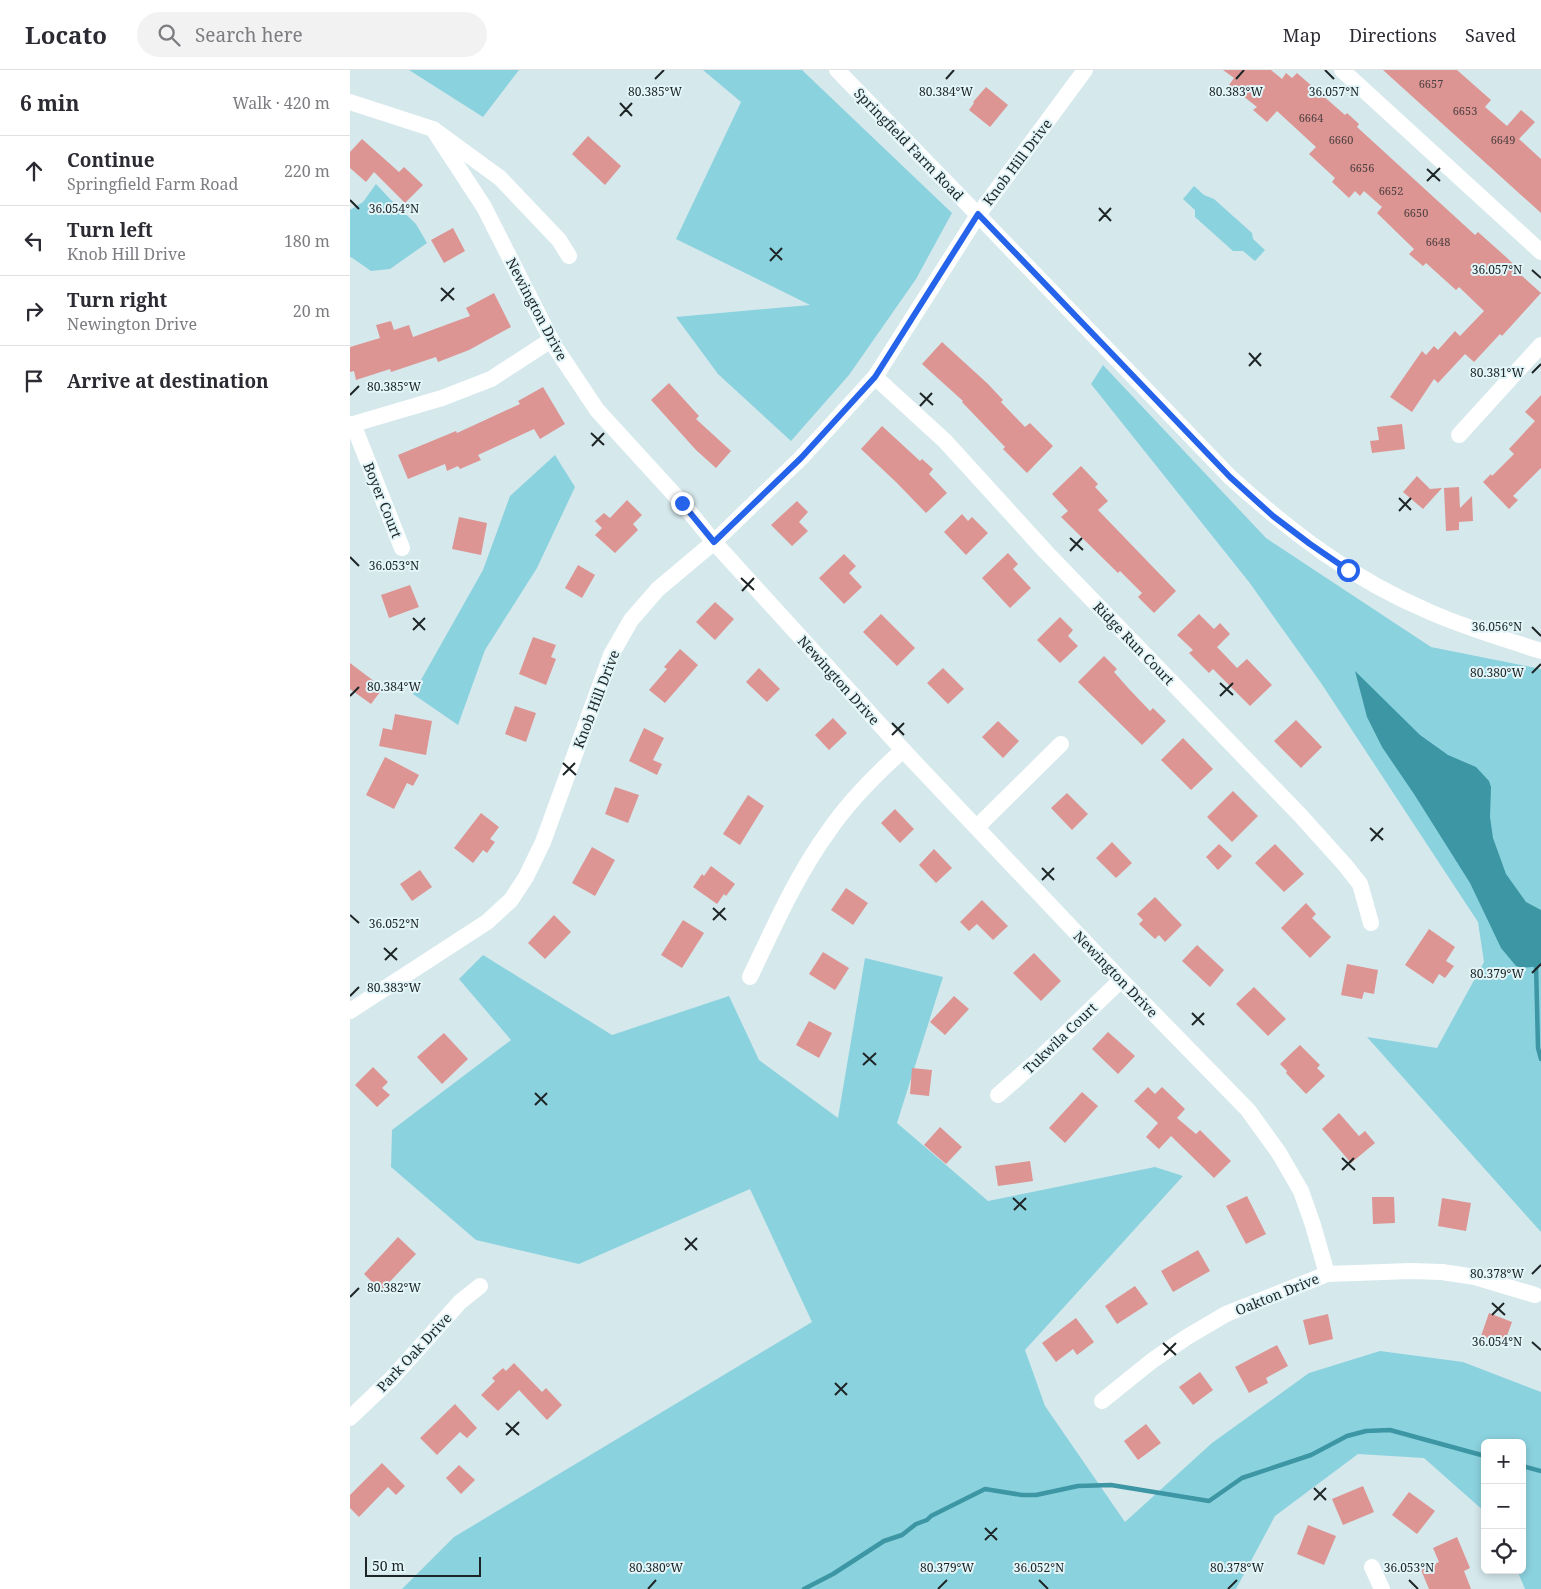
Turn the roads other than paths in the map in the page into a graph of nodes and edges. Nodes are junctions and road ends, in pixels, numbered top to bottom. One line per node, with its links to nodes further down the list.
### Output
1 (836, 70): 6 (street, Springfield Farm Road)
2 (1085, 70): 6 (street, Knob Hill Drive)
3 (1342, 70): 7 (street)
4 (350, 102): 5 (street)
5 (433, 129): 8 (street); 9 (street, Newington Drive)
6 (978, 214): 11 (street, Knob Hill Drive); 16 (street, Springfield Farm Road)
7 (1541, 252)
8 (568, 256)
9 (551, 340): 12 (street); 14 (street, Newington Drive)
10 (1541, 345): 13 (street)
11 (875, 377): 14 (street, Knob Hill Drive); 20 (street, Ridge Run Court)
12 (351, 424): 15 (street, Boyer Court)
13 (1459, 435)
14 (714, 542): 18 (street, Newington Drive); 23 (street, Knob Hill Drive)
15 (402, 548)
16 (1541, 651)
17 (1061, 744): 19 (street)
18 (903, 750): 19 (street, Newington Drive); 21 (street)
19 (977, 827): 22 (street, Newington Drive)
20 (1371, 923)
21 (750, 977)
22 (1120, 980): 24 (street, Tukwila Court); 25 (street, Newington Drive)
23 (350, 1011)
24 (998, 1096)
25 (1327, 1274): 27 (street, Oakton Drive); 28 (street, Oakton Drive)
26 (480, 1286): 29 (street, Park Oak Drive)
27 (1536, 1295)
28 (1102, 1401)
29 (350, 1418)
30 (1372, 1567): 31 (street)
31 (1382, 1589)

